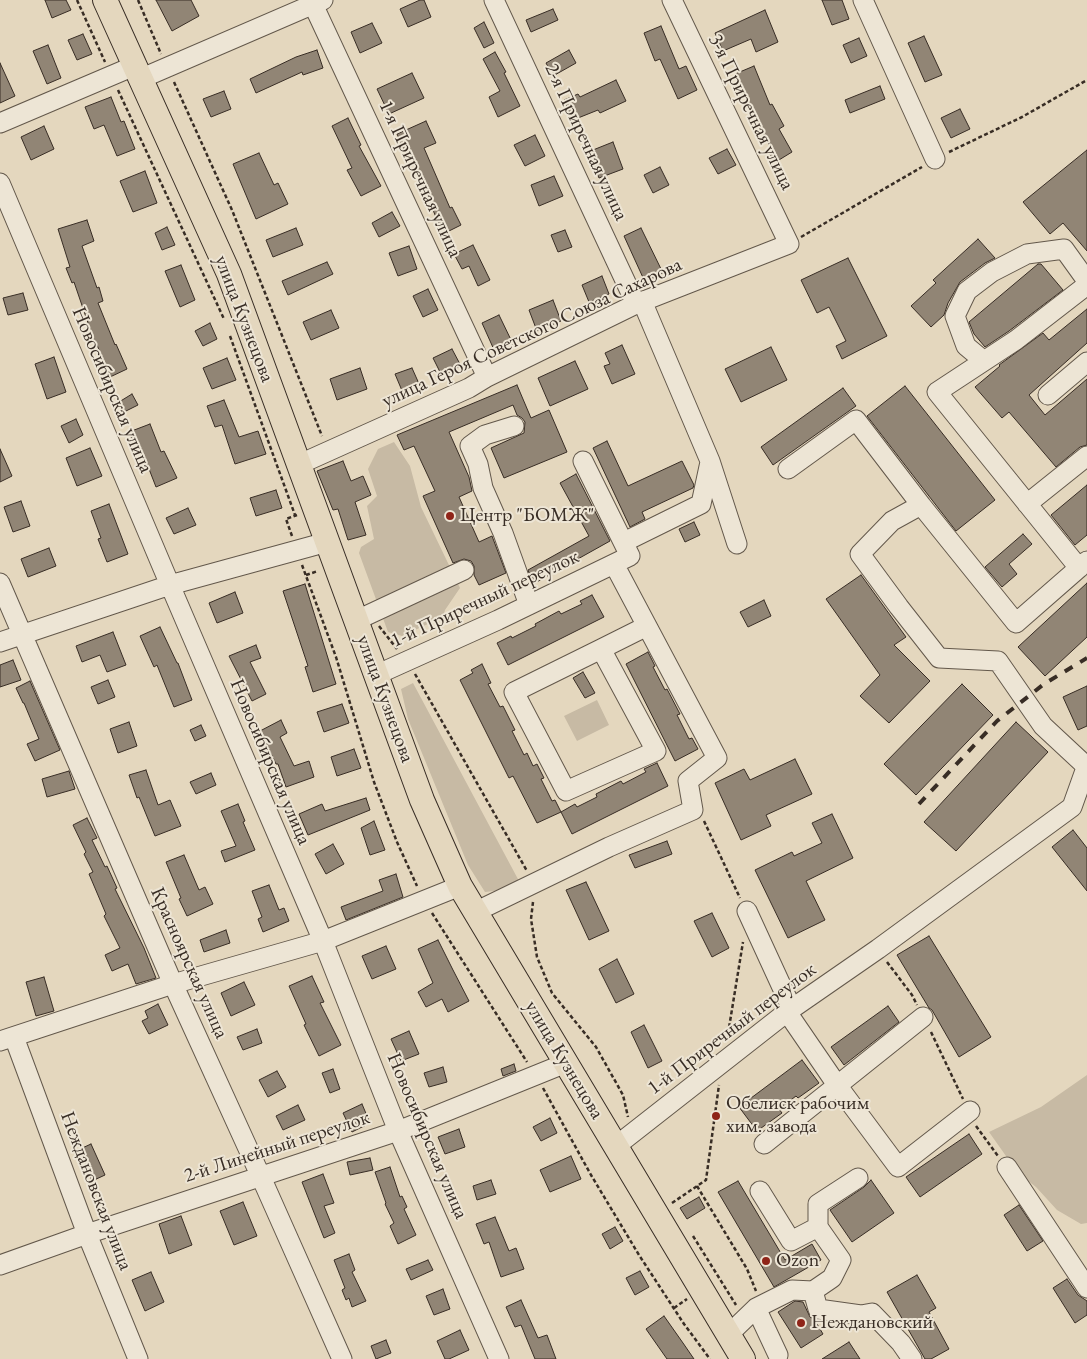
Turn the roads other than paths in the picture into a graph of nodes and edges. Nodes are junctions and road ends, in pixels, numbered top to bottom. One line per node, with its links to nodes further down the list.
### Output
1 (105, 0): 6 (main road, улица Кузнецова)
2 (494, 0): 13 (street, 2-я Приречная улица)
3 (672, 0): 10 (street, 3-я Приречная улица)
4 (863, 0): 8 (street)
5 (316, 1): 6 (street); 16 (street, 1-я Приречная улица)
6 (137, 73): 7 (street); 22 (main road, улица Кузнецова)
7 (0, 123)
8 (935, 159)
9 (0, 183): 33 (street, Новосибирская улица)
10 (789, 244): 13 (street, улица Героя Советского Союза Сахарова)
11 (1087, 281): 14 (street)
12 (1087, 285): 14 (street)
13 (639, 302): 16 (street, улица Героя Советского Союза Сахарова); 21 (street, 2-я Приречная улица)
14 (984, 361): 24 (street)
15 (1087, 362): 17 (street)
16 (487, 377): 22 (street, улица Героя Советского Союза Сахарова)
17 (1048, 396)
18 (514, 426): 34 (street)
19 (1087, 456): 24 (street)
20 (583, 461): 27 (street)
21 (710, 461): 27 (street); 28 (street, 2-я Приречная улица)
22 (300, 464): 26 (main road, улица Кузнецова)
23 (788, 469): 25 (street)
24 (1027, 504): 30 (street)
25 (921, 505): 30 (street); 41 (street)
26 (327, 542): 33 (street); 35 (main road, улица Кузнецова)
27 (624, 542): 29 (street)
28 (737, 544)
29 (614, 564): 34 (street, 1-й Приречный переулок); 36 (street)
30 (1083, 564)
31 (464, 570): 35 (street)
32 (0, 583): 37 (street, Красноярская улица)
33 (170, 586): 37 (street); 45 (street, Новосибирская улица)
34 (530, 605): 40 (street, 1-й Приречный переулок)
35 (357, 620): 40 (main road, улица Кузнецова)
36 (647, 626): 39 (street); 43 (street)
37 (22, 636): 38 (street); 46 (street, Красноярская улица)
38 (0, 642)
39 (601, 649): 39 (street)
40 (376, 674): 42 (main road, улица Кузнецова)
41 (1086, 766): 47 (street, 1-й Приречный переулок)
42 (460, 886): 43 (main road, улица Кузнецова); 45 (street)
43 (475, 912): 50 (main road, улица Кузнецова)
44 (747, 912): 47 (street)
45 (323, 941): 46 (street); 53 (street, Новосибирская улица)
46 (173, 984): 49 (street); 57 (street, Красноярская улица)
47 (789, 1010): 51 (street); 55 (street, 1-й Приречный переулок)
48 (924, 1017): 51 (street)
49 (7, 1039): 61 (street, Неждановская улица)
50 (566, 1063): 53 (street, 2-й Линейный переулок); 55 (main road, улица Кузнецова)
51 (837, 1084): 52 (street); 54 (street)
52 (970, 1111)
53 (398, 1131): 57 (street, 2-й Линейный переулок); 70 (street, Новосибирская улица)
54 (764, 1144)
55 (616, 1146): 66 (main road, улица Кузнецова)
56 (1007, 1167): 63 (street)
57 (261, 1177): 61 (street, 2-й Линейный переулок); 69 (street, Красноярская улица)
58 (858, 1178): 60 (street)
59 (760, 1191): 60 (street)
60 (818, 1227): 64 (street)
61 (87, 1234): 62 (street, 2-й Линейный переулок); 68 (street, Неждановская улица)
62 (0, 1265)
63 (1087, 1288)
64 (813, 1290): 65 (street); 72 (street)
65 (756, 1308): 66 (street); 67 (street)
66 (728, 1335): 71 (main road, улица Кузнецова)
67 (778, 1355)
68 (138, 1359)
69 (342, 1359)
70 (498, 1359)
71 (743, 1359)
72 (912, 1359)

